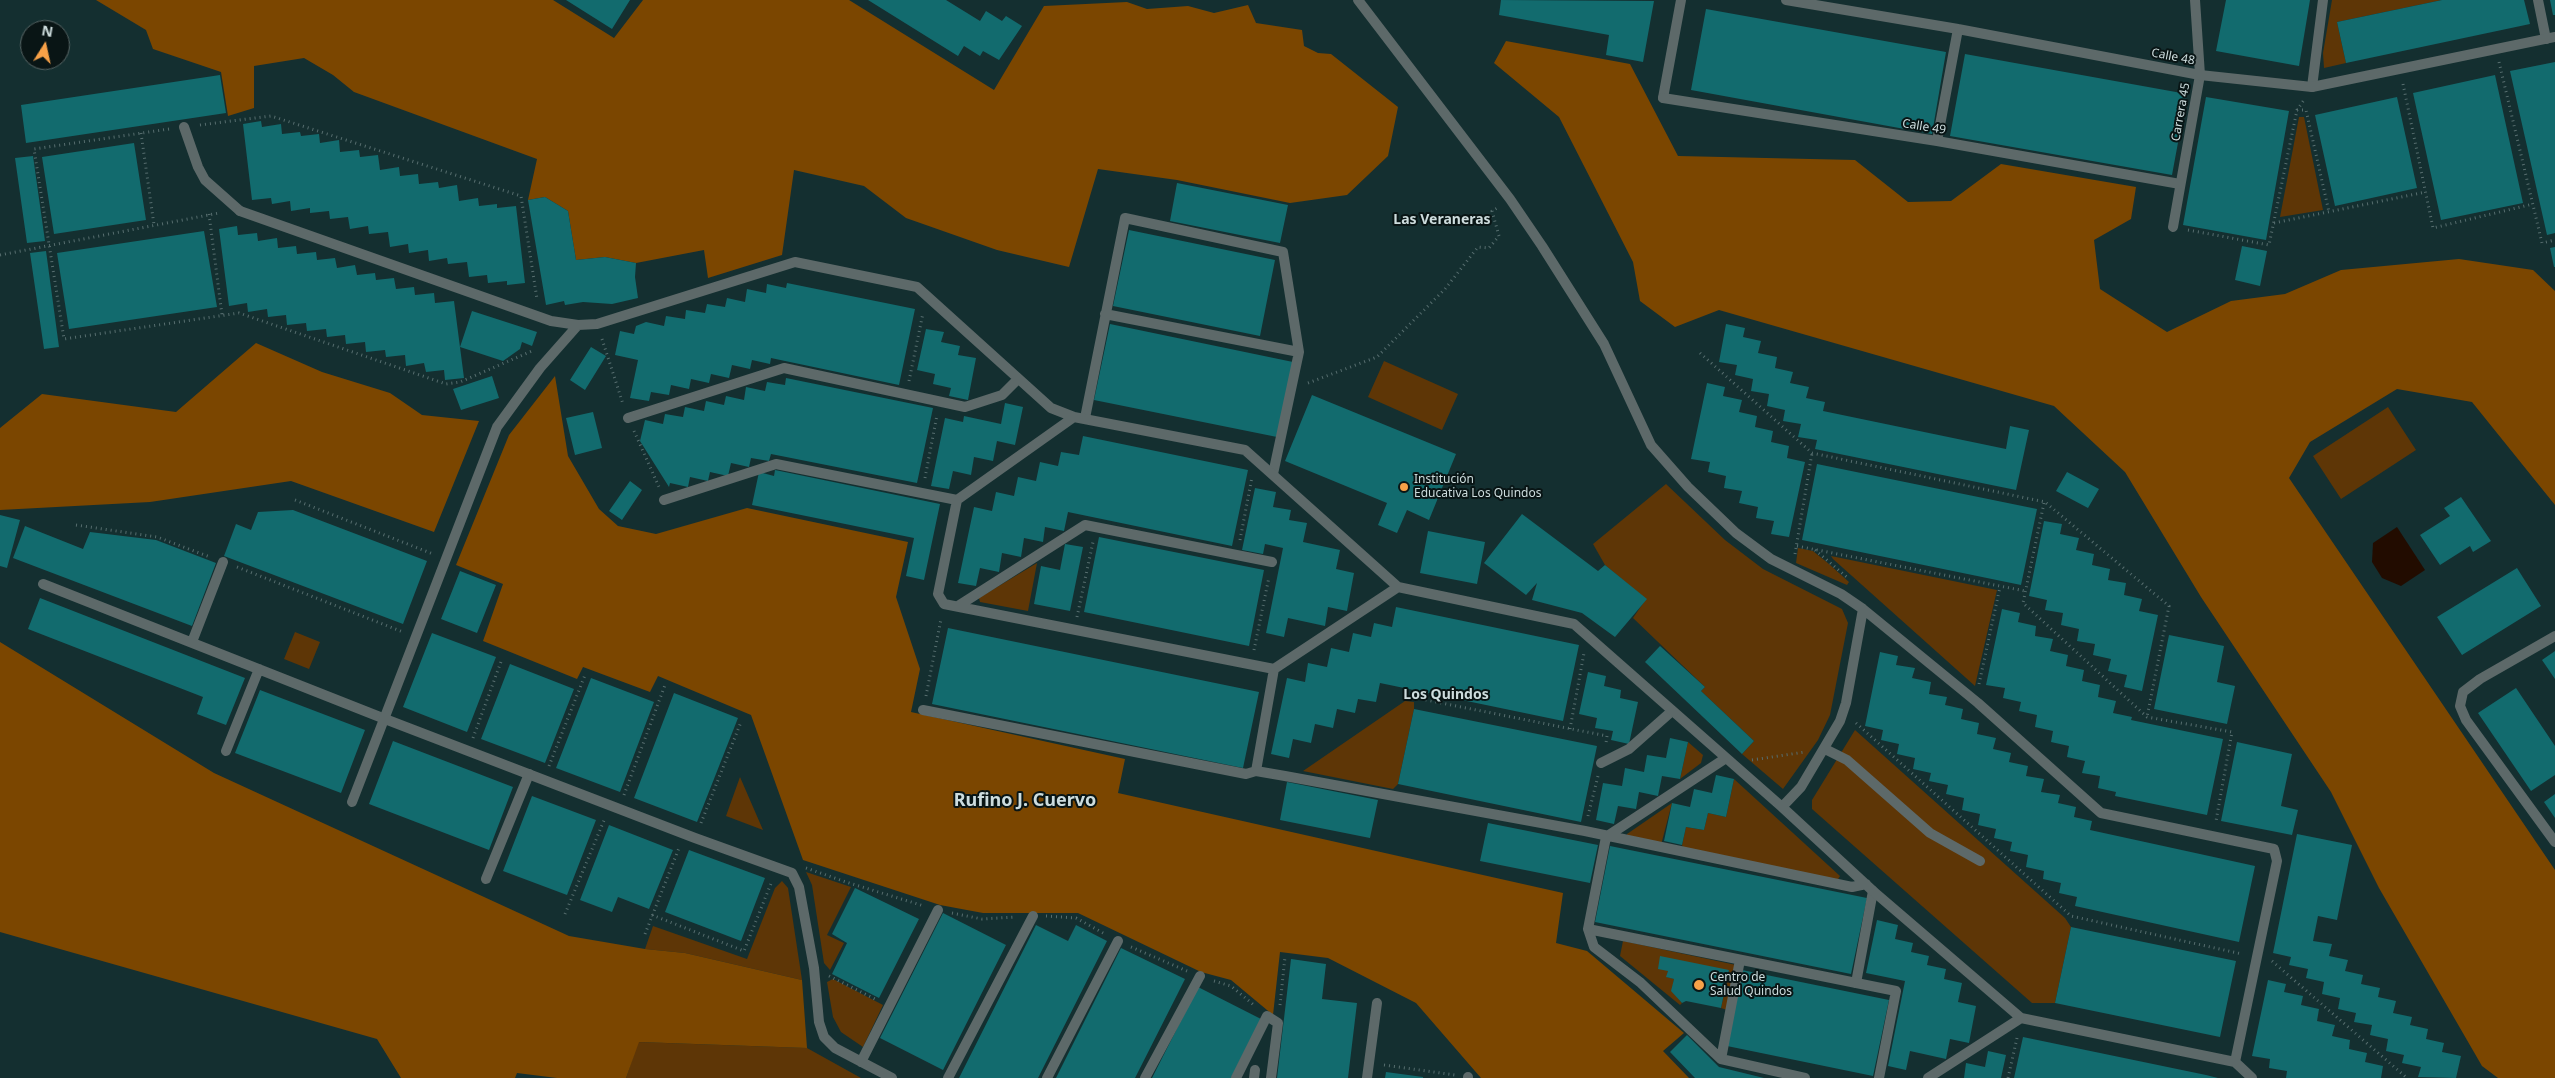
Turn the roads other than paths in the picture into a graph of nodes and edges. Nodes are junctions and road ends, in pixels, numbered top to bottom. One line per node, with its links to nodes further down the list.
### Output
1 (1358, 0): 29 (street)
2 (1680, 0): 12 (street, Calle 49)
3 (1786, 0): 7 (street, Calle 48)
4 (2195, 0): 9 (street, Carrera 45)
5 (2323, 0): 10 (street)
6 (2538, 0): 8 (street)
7 (1958, 29): 9 (street, Calle 48); 12 (street)
8 (2550, 38): 10 (street, Calle 48)
9 (2200, 75): 10 (street, Calle 48); 13 (street, Carrera 45)
10 (2312, 87)
11 (184, 127): 16 (street)
12 (1937, 141): 13 (street, Calle 49)
13 (2180, 184): 14 (street, Carrera 45)
14 (2173, 228)
15 (1105, 314): 17 (street); 17 (street); 20 (street)
16 (578, 325): 18 (street); 36 (street)
17 (1299, 352): 21 (street)
18 (1018, 379): 19 (street); 20 (street)
19 (628, 418)
20 (1080, 418): 21 (street); 23 (street)
21 (1272, 474): 27 (street)
22 (664, 500): 23 (street)
23 (957, 500): 28 (street)
24 (223, 562): 31 (street)
25 (1272, 562): 28 (street)
26 (43, 584): 31 (street)
27 (1398, 587): 33 (street); 35 (street)
28 (958, 606): 33 (street)
29 (1860, 606): 37 (street); 61 (street)
30 (2555, 636): 46 (street)
31 (192, 642): 32 (street)
32 (259, 669): 36 (street); 38 (street)
33 (1274, 669): 41 (street)
34 (923, 710): 41 (street)
35 (1672, 711): 39 (street); 40 (street)
36 (385, 718): 42 (street); 43 (street)
37 (1825, 749): 44 (street); 47 (street)
38 (226, 751)
39 (1729, 760): 44 (street); 45 (street)
40 (1601, 763)
41 (1256, 771): 45 (street)
42 (529, 774): 48 (street); 60 (street)
43 (352, 802)
44 (1782, 807): 49 (street)
45 (1606, 837): 49 (street); 52 (street)
46 (2555, 842)
47 (1980, 861)
48 (486, 879)
49 (1870, 887): 56 (street); 58 (street)
50 (938, 910): 60 (street)
51 (1033, 916): 63 (street)
52 (1588, 929): 54 (street); 59 (street)
53 (1118, 942): 64 (street)
54 (1740, 960): 56 (street); 59 (street)
55 (1200, 976): 65 (street)
56 (1856, 983): 70 (street)
57 (1376, 1003): 68 (street)
58 (2021, 1018): 61 (street); 71 (street)
59 (1721, 1059): 69 (street)
60 (861, 1062): 62 (street)
61 (2235, 1062): 72 (street)
62 (892, 1078)
63 (948, 1078)
64 (1047, 1078)
65 (1144, 1078)
66 (1236, 1078): 67 (street)
67 (1271, 1078)
68 (1367, 1078)
69 (1806, 1078)
70 (1879, 1078)
71 (1928, 1078)
72 (2252, 1078)

